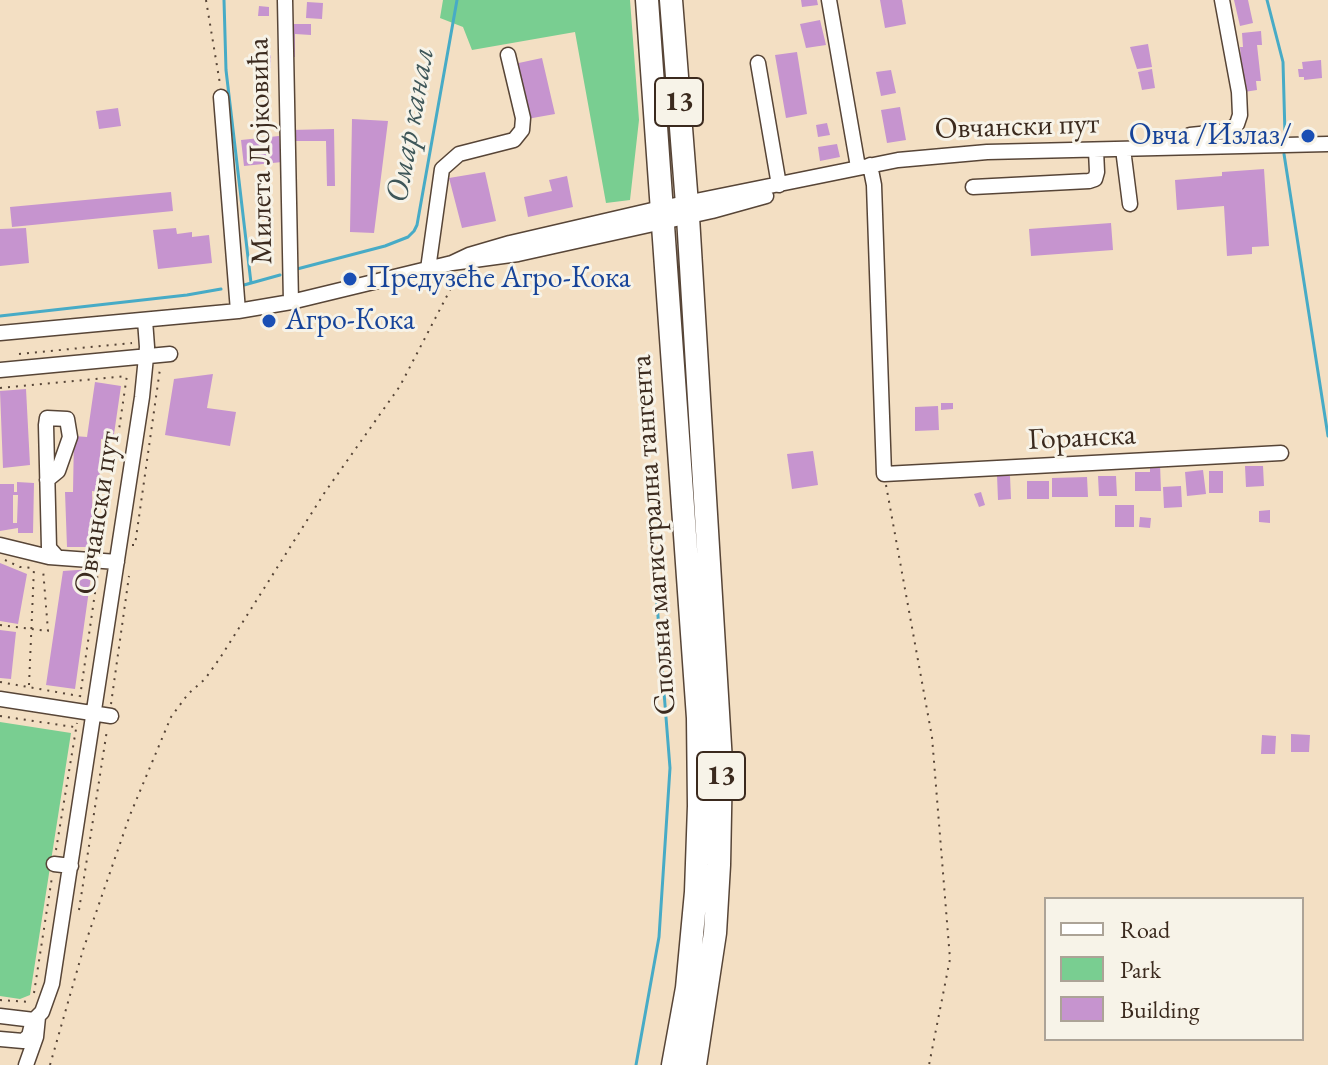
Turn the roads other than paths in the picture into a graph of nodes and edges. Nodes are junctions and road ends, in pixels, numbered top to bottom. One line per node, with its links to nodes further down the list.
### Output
1 (285, 0): 21 (street, Милета Лојковића)
2 (647, 0): 19 (highway, Спољна магистрална тангента / 13)
3 (671, 0): 18 (highway, Спољна магистрална тангента / 13)
4 (829, 0): 13 (street)
5 (1222, 0): 10 (street)
6 (508, 55): 20 (street)
7 (758, 63): 15 (street)
8 (221, 97): 22 (street)
9 (1328, 144): 10 (street, Овчански пут)
10 (1183, 147): 11 (street, Овчански пут)
11 (1123, 149): 12 (street, Овчански пут); 17 (street)
12 (1096, 150): 13 (street, Овчански пут); 16 (street)
13 (864, 166): 14 (street, Овчански пут); 28 (street, Горанска)
14 (807, 180): 15 (street, Овчански пут); 18 (street, Овчански пут)
15 (779, 185): 18 (street, Овчански пут)
16 (973, 187)
17 (1130, 204)
18 (687, 210): 19 (street, Овчански пут); 43 (highway, Спољна магистрална тангента / 13)
19 (662, 215): 20 (street, Овчански пут); 42 (highway, Спољна магистрална тангента / 13)
20 (428, 269): 21 (street, Овчански пут)
21 (291, 302): 22 (street, Овчански пут)
22 (238, 311): 23 (street, Овчански пут)
23 (145, 320): 24 (street, Овчански пут); 26 (street, Овчански пут)
24 (0, 333)
25 (170, 354): 26 (street)
26 (146, 357): 27 (street); 32 (street, Овчански пут)
27 (0, 370)
28 (1281, 453)
29 (47, 480): 31 (street)
30 (0, 545): 31 (street)
31 (57, 557): 32 (street)
32 (117, 562): 34 (street, Овчански пут)
33 (0, 699): 34 (street)
34 (95, 706): 35 (street); 37 (street, Овчански пут)
35 (111, 716)
36 (54, 864): 37 (street)
37 (71, 866): 39 (street, Овчански пут)
38 (0, 1016): 39 (street)
39 (36, 1019): 41 (street, Овчански пут)
40 (0, 1039): 41 (street)
41 (27, 1053)
42 (673, 1065)
43 (695, 1065)

